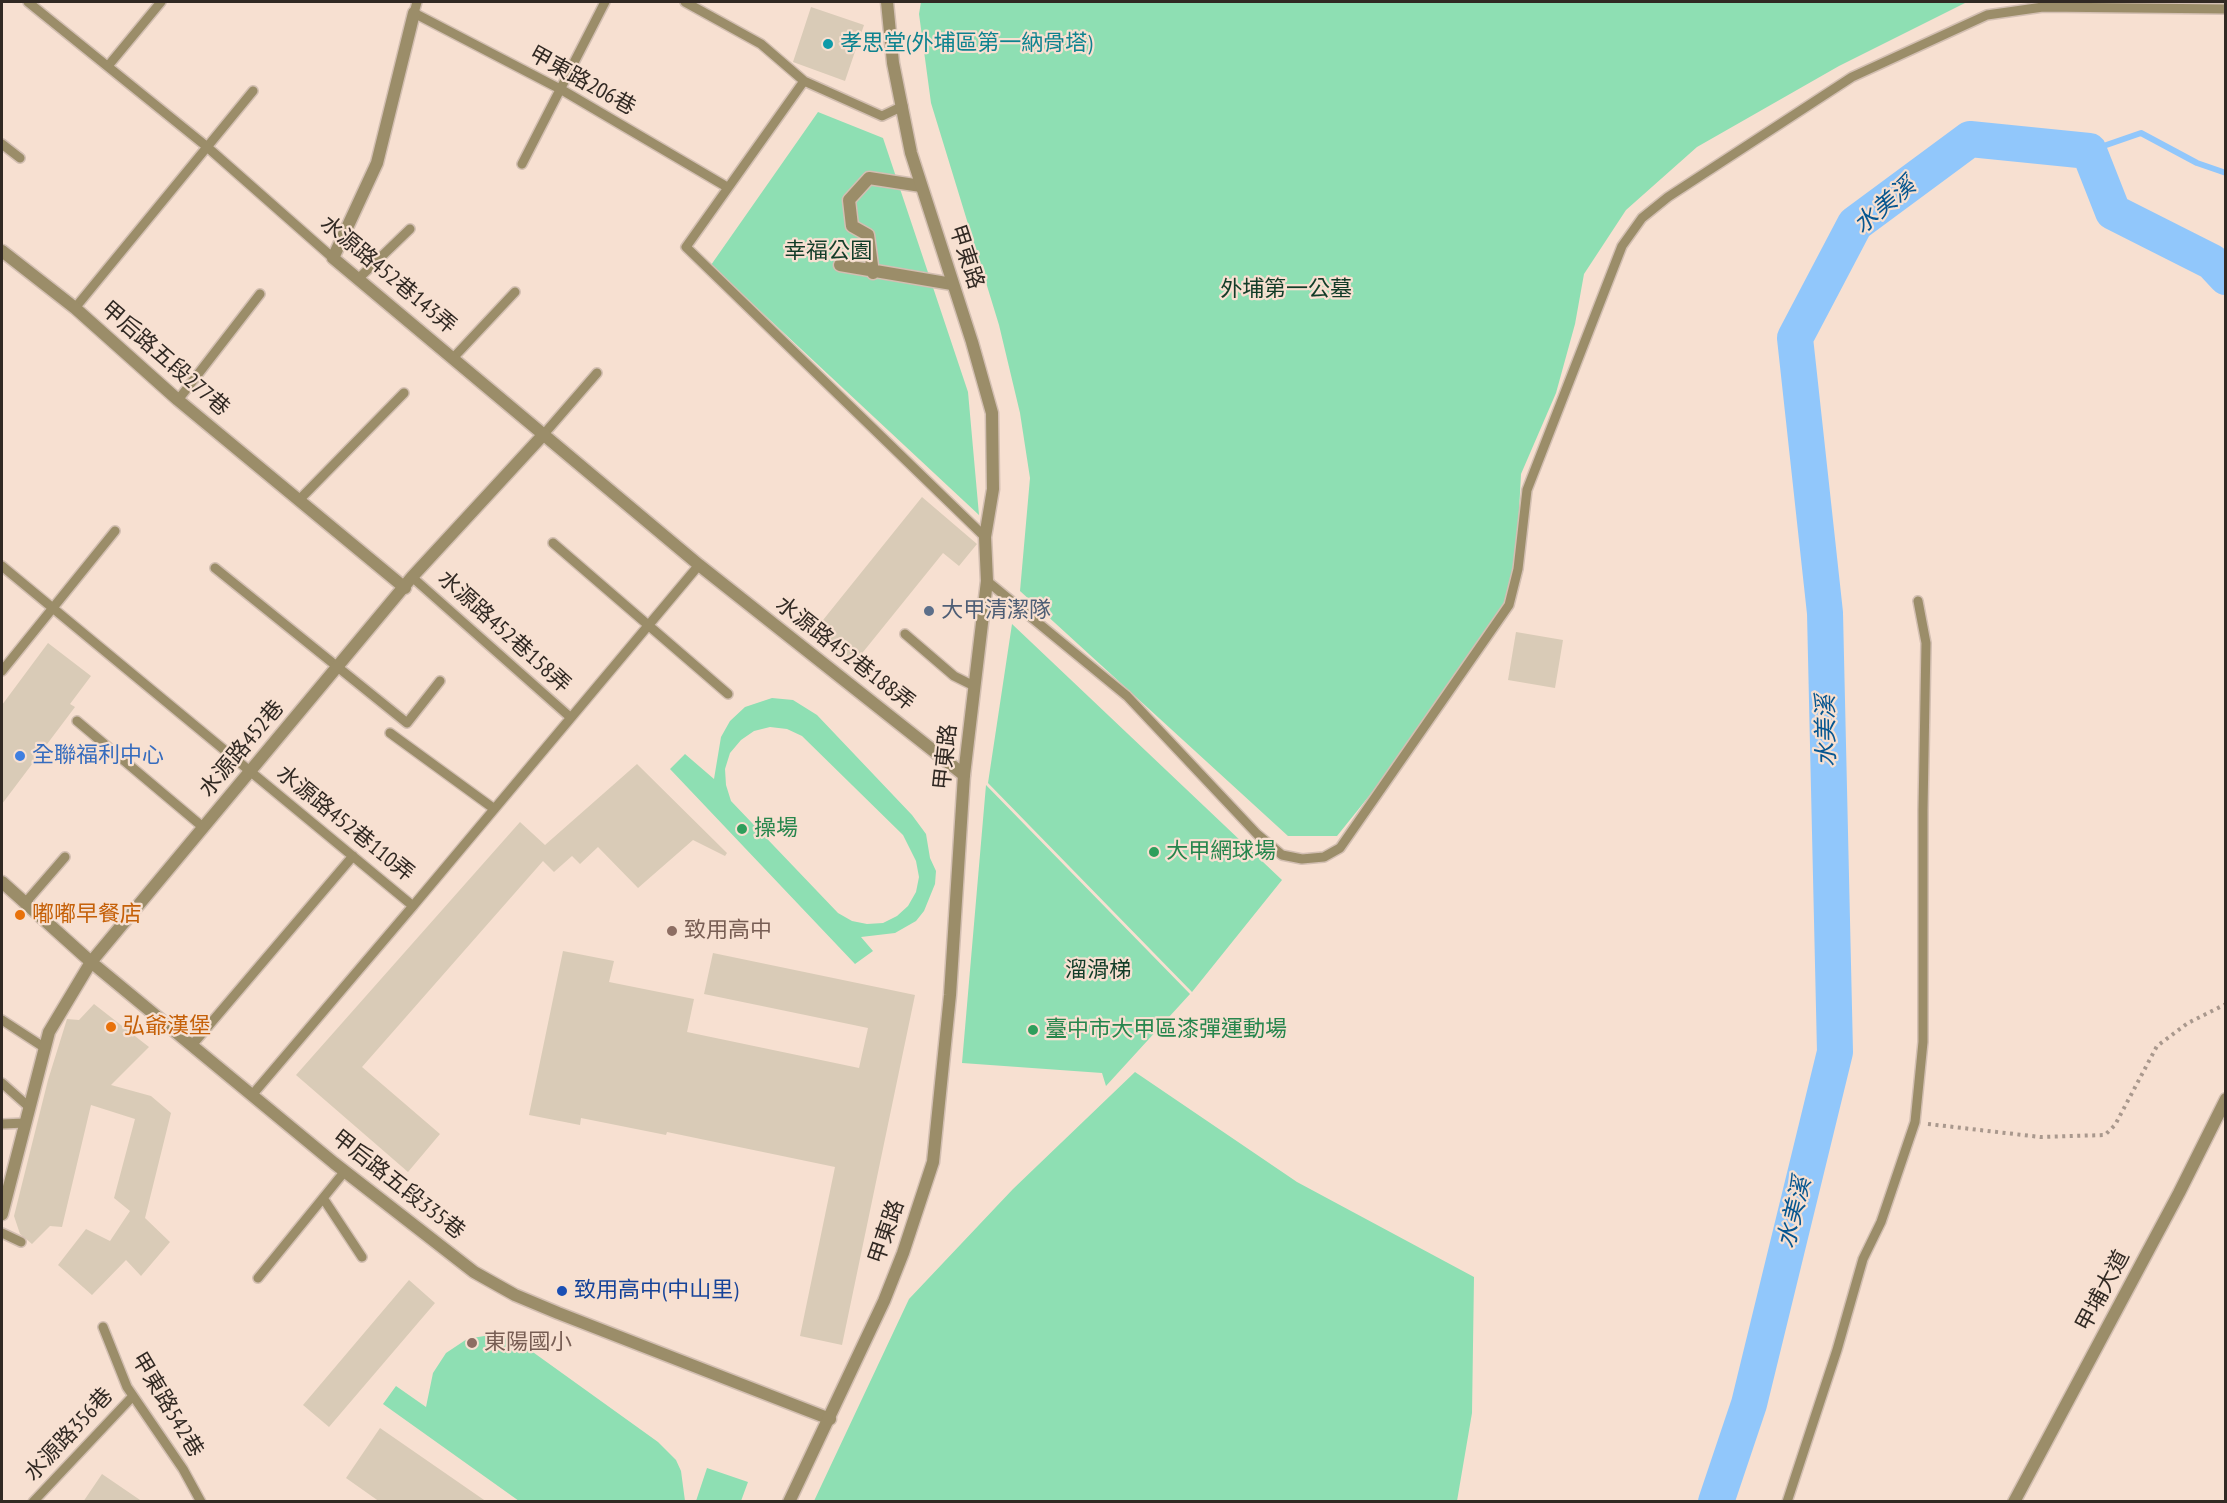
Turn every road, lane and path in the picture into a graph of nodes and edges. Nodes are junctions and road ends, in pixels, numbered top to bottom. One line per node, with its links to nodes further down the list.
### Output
1 (28, 2): 8 (lane, 水源路452巷143弄)
2 (161, 2): 8 (lane)
3 (605, 2): 10 (lane)
4 (685, 2): 9 (lane)
5 (887, 2): 12 (street, 甲東路)
6 (416, 8): 10 (lane, 甲東路206巷); 21 (street)
7 (2226, 9): 41 (lane)
8 (108, 66): 14 (lane, 水源路452巷143弄)
9 (804, 81): 12 (lane); 18 (lane)
10 (562, 90): 16 (lane); 18 (lane, 甲東路206巷)
11 (253, 91): 14 (lane)
12 (903, 106): 17 (street, 甲東路)
13 (2, 144): 15 (lane)
14 (206, 146): 21 (lane, 水源路452巷143弄); 28 (lane)
15 (20, 158)
16 (522, 164)
17 (921, 186): 23 (street); 25 (street, 甲東路)
18 (727, 187): 36 (lane)
19 (410, 229): 24 (lane)
20 (2, 251): 28 (street, 甲后路五段277巷)
21 (333, 258): 24 (street, 水源路452巷143弄)
22 (840, 265): 23 (street)
23 (873, 273): 25 (street)
24 (359, 278): 29 (street, 水源路452巷143弄)
25 (951, 284): 36 (street, 甲東路)
26 (515, 292): 29 (lane)
27 (260, 294): 32 (lane)
28 (75, 308): 32 (street, 甲后路五段277巷)
29 (454, 357): 33 (street, 水源路452巷143弄)
30 (597, 373): 33 (lane)
31 (404, 393): 34 (lane)
32 (178, 400): 34 (street, 甲后路五段277巷)
33 (544, 434): 38 (street, 水源路452巷188弄); 42 (street, 水源路452巷)
34 (300, 499): 42 (street, 甲后路五段277巷)
35 (115, 531): 44 (lane)
36 (985, 537): 41 (street, 甲東路)
37 (553, 543): 45 (lane)
38 (699, 565): 45 (lane); 56 (street, 水源路452巷188弄)
39 (2, 566): 44 (lane, 水源路452巷110弄)
40 (215, 568): 47 (lane)
41 (987, 581): 50 (street, 甲東路)
42 (408, 582): 47 (street, 水源路452巷); 52 (lane, 水源路452巷158弄)
43 (1918, 601): 73 (lane)
44 (55, 608): 48 (lane); 55 (lane, 水源路452巷110弄)
45 (648, 628): 51 (lane); 52 (lane, 水源路452巷158弄)
46 (905, 634): 50 (lane)
47 (337, 668): 49 (lane); 55 (street, 水源路452巷)
48 (2, 671)
49 (440, 681)
50 (974, 686): 56 (street, 甲東路)
51 (728, 694)
52 (570, 717): 57 (lane, 水源路452巷158弄)
53 (77, 721): 58 (lane)
54 (390, 732): 57 (lane)
55 (250, 772): 58 (street, 水源路452巷); 59 (lane, 水源路452巷110弄)
56 (964, 775): 85 (street, 甲東路)
57 (493, 808): 63 (lane, 水源路452巷110弄)
58 (204, 828): 64 (street, 水源路452巷)
59 (353, 856): 63 (lane, 水源路452巷110弄); 67 (lane)
60 (66, 857): 62 (lane)
61 (2, 882): 62 (street, 甲后路五段335巷)
62 (26, 902): 64 (street, 甲后路五段335巷)
63 (413, 906): 70 (lane)
64 (91, 962): 67 (street, 甲后路五段335巷); 68 (street, 水源路452巷)
65 (2226, 1005): 73 (path)
66 (2, 1020): 68 (lane)
67 (193, 1044): 70 (street, 甲后路五段335巷)
68 (45, 1048): 72 (street, 水源路452巷)
69 (2, 1083): 72 (lane)
70 (253, 1094): 76 (street, 甲后路五段335巷)
71 (2226, 1099): 90 (street, 甲埔大道)
72 (29, 1107): 74 (street, 水源路452巷)
73 (1915, 1122): 89 (lane)
74 (25, 1123): 75 (lane); 78 (street, 水源路452巷)
75 (2, 1124)
76 (345, 1171): 77 (lane); 85 (street, 甲后路五段335巷)
77 (323, 1198): 81 (lane); 82 (lane)
78 (2, 1214)
79 (2, 1233): 80 (lane)
80 (21, 1242)
81 (362, 1257)
82 (258, 1278)
83 (103, 1327): 84 (lane, 甲東路542巷)
84 (133, 1395): 86 (lane, 水源路356巷); 87 (lane, 甲東路542巷)
85 (830, 1419): 88 (street, 甲東路)
86 (33, 1502)
87 (201, 1502)
88 (789, 1502)
89 (1787, 1502)
90 (2014, 1502)

